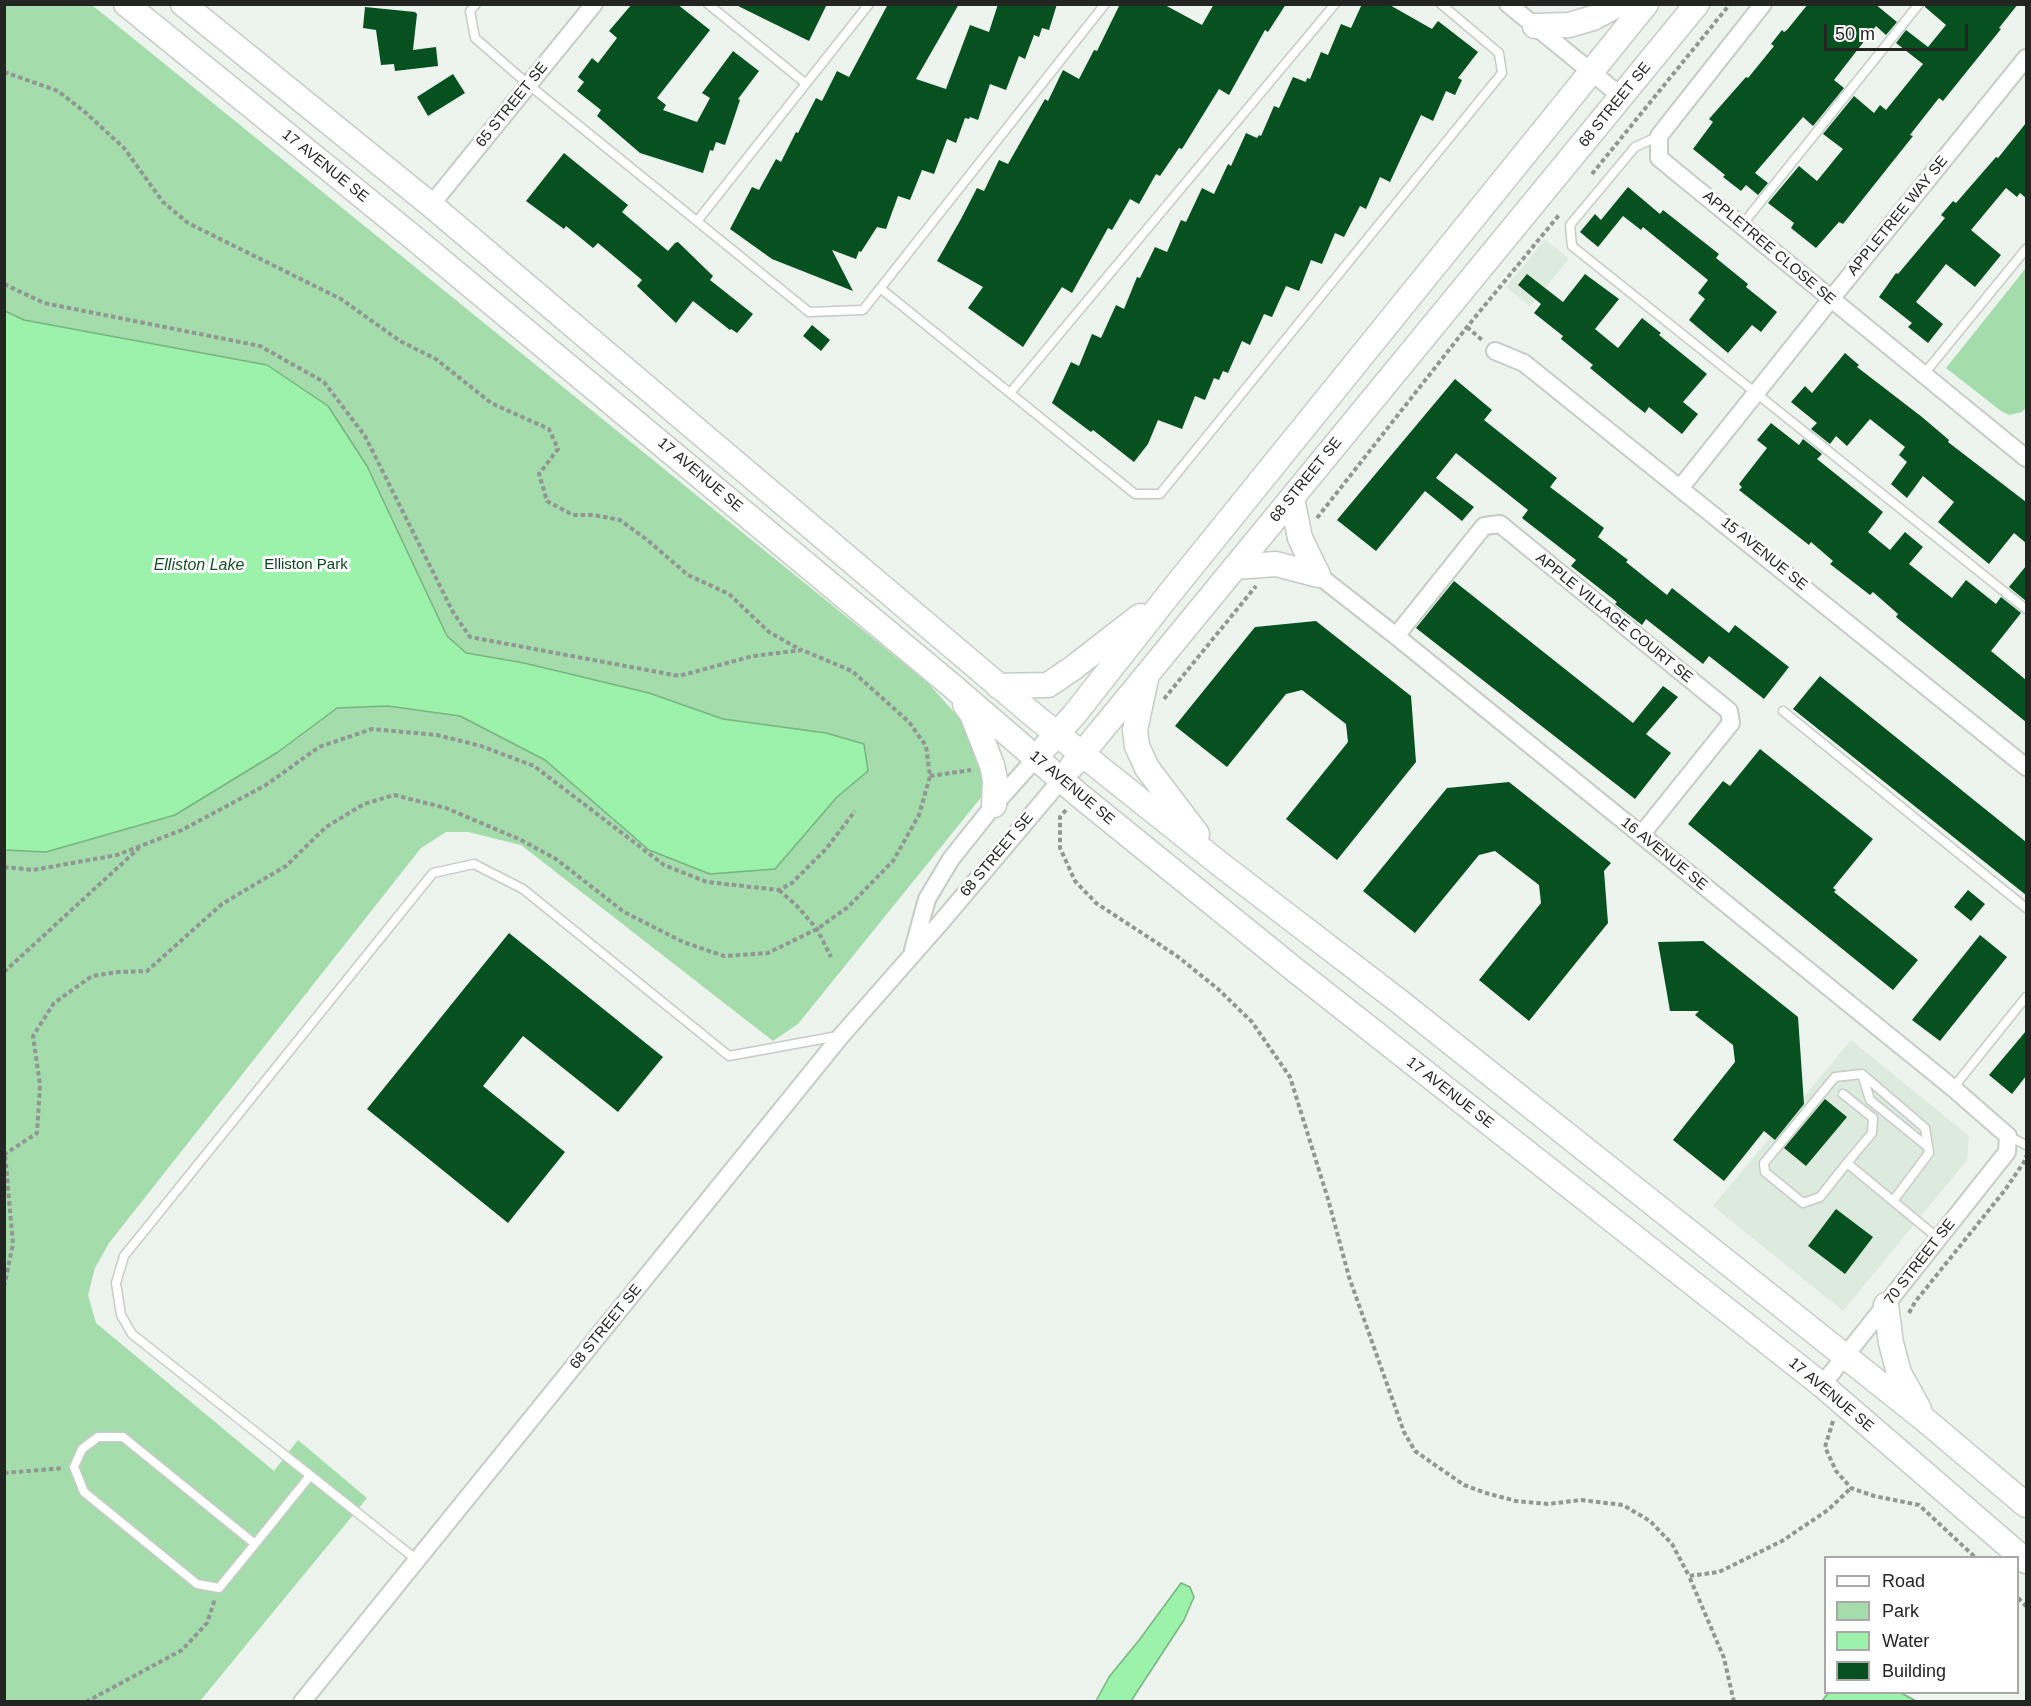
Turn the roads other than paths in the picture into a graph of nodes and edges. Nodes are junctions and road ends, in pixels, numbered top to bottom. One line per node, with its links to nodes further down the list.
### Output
1 (126, 4): 26 (main road, 17 AVENUE SE)
2 (183, 4): 23 (main road, 17 AVENUE SE)
3 (476, 4): 20 (lane)
4 (594, 4): 20 (street, 65 STREET SE)
5 (708, 4): 19 (lane)
6 (869, 4): 19 (lane)
7 (1105, 4): 28 (lane)
8 (1335, 4): 33 (lane)
9 (1441, 4): 33 (lane)
10 (1508, 4): 16 (street)
11 (1619, 4): 16 (main road)
12 (1646, 4): 18 (main road, 68 STREET SE)
13 (1697, 4): 21 (main road, 68 STREET SE)
14 (1763, 4): 22 (street)
15 (1919, 4): 25 (lane)
16 (1535, 26): 18 (street)
17 (2026, 58): 29 (street, APPLETREE WAY SE)
18 (1590, 72): 21 (street); 39 (main road, 68 STREET SE)
19 (805, 83): 24 (lane)
20 (529, 85): 23 (street, 65 STREET SE); 24 (lane)
21 (1622, 97): 36 (main road, 68 STREET SE)
22 (1659, 136): 25 (street, APPLETREE CLOSE SE); 32 (lane)
23 (431, 205): 26 (main road); 44 (main road, 17 AVENUE SE)
24 (698, 220): 28 (lane)
25 (1742, 225): 29 (street, APPLETREE CLOSE SE)
26 (409, 234): 43 (main road, 17 AVENUE SE)
27 (2026, 249): 31 (lane)
28 (880, 288): 33 (lane)
29 (1831, 299): 31 (street, APPLETREE CLOSE SE); 32 (street, APPLETREE WAY SE)
30 (1495, 351): 35 (street, 15 AVENUE SE)
31 (1924, 374): 34 (street, APPLETREE CLOSE SE)
32 (1756, 392): 35 (street, APPLETREE WAY SE); 40 (lane)
33 (1010, 393)
34 (2024, 452)
35 (1681, 487): 49 (street, 15 AVENUE SE)
36 (1292, 498): 37 (main road, 68 STREET SE); 38 (main road)
37 (1234, 567): 38 (main road); 42 (main road, 68 STREET SE)
38 (1318, 575): 41 (street, 16 AVENUE SE)
39 (1170, 593): 44 (main road); 46 (main road, 68 STREET SE)
40 (2026, 609)
41 (1396, 636): 52 (street, 16 AVENUE SE); 52 (street, APPLE VILLAGE COURT SE)
42 (1147, 674): 47 (main road, 68 STREET SE); 53 (main road)
43 (951, 685): 48 (main road, 17 AVENUE SE); 51 (main road)
44 (998, 686): 46 (main road, 17 AVENUE SE)
45 (1783, 711): 54 (lane)
46 (1056, 734): 47 (main road, 17 AVENUE SE); 48 (main road, 68 STREET SE)
47 (1083, 754): 50 (main road, 68 STREET SE); 53 (main road, 17 AVENUE SE)
48 (1036, 758): 50 (main road, 17 AVENUE SE); 51 (street, 68 STREET SE)
49 (2026, 767)
50 (1061, 780): 55 (street, 68 STREET SE); 69 (main road, 17 AVENUE SE)
51 (994, 805): 55 (street, 68 STREET SE)
52 (1641, 835): 59 (street, 16 AVENUE SE)
53 (1220, 864): 68 (main road, 17 AVENUE SE)
54 (2026, 908)
55 (912, 954): 57 (street, 68 STREET SE)
56 (2026, 997): 59 (lane)
57 (841, 1036): 71 (lane); 74 (street, 68 STREET SE)
58 (1862, 1074): 63 (lane); 63 (lane); 64 (lane)
59 (1953, 1088): 61 (street, 16 AVENUE SE)
60 (1843, 1094): 64 (lane)
61 (2008, 1136): 62 (lane); 66 (street, 70 STREET SE)
62 (2026, 1144)
63 (1928, 1147): 65 (lane)
64 (1847, 1163): 65 (lane)
65 (1893, 1201): 66 (lane)
66 (1939, 1239): 67 (street, 70 STREET SE)
67 (1896, 1311): 68 (street, 70 STREET SE); 70 (main road)
68 (1845, 1356): 69 (street, 70 STREET SE); 70 (main road, 17 AVENUE SE)
69 (1822, 1385): 75 (main road, 17 AVENUE SE)
70 (1924, 1419): 72 (main road, 17 AVENUE SE)
71 (309, 1477): 73 (lane); 74 (lane)
72 (2026, 1505)
73 (255, 1544): 73 (lane)
74 (417, 1560): 76 (street, 68 STREET SE)
75 (2026, 1560)
76 (302, 1701)

